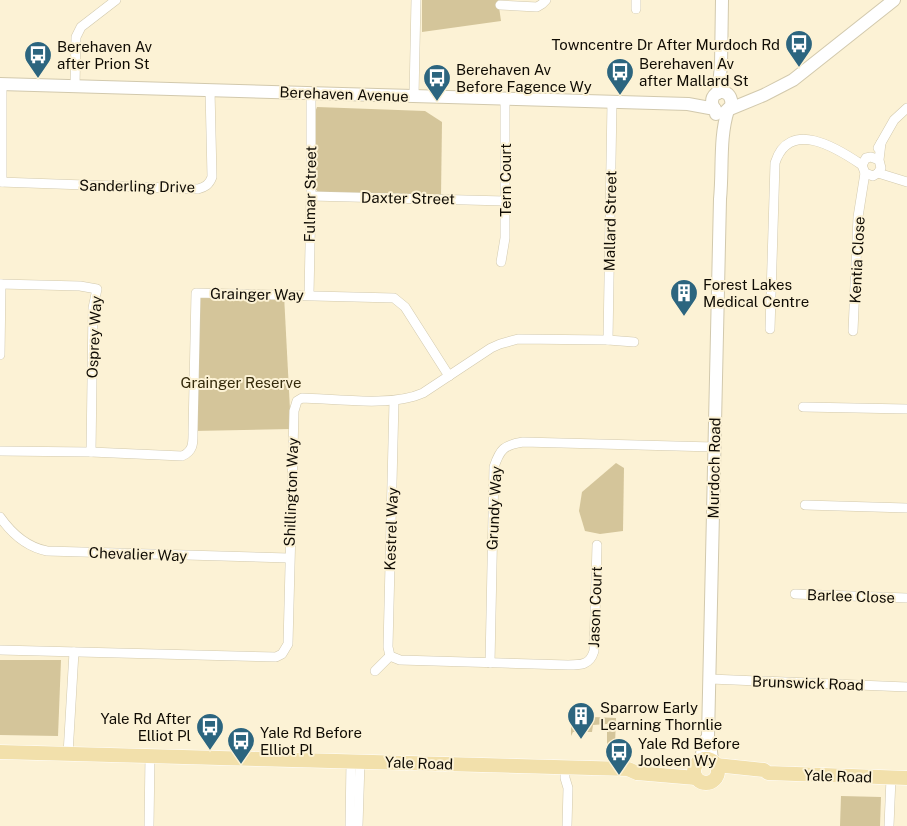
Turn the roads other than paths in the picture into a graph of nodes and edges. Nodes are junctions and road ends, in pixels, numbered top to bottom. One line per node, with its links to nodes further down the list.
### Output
1 (116, 0): 6 (street)
2 (416, 0): 12 (street)
3 (546, 0): 7 (street)
4 (722, 0): 15 (street, Murdoch Road)
5 (894, 0): 15 (street, Berehaven Avenue)
6 (103, 4): 9 (street)
7 (500, 5)
8 (1, 84): 9 (street, Berehaven Avenue); 18 (street)
9 (76, 86): 10 (street, Berehaven Avenue)
10 (210, 90): 11 (street, Berehaven Avenue); 18 (street, Sanderling Drive)
11 (311, 93): 12 (street, Berehaven Avenue); 20 (street, Fulmar Street)
12 (414, 96): 13 (street, Berehaven Avenue)
13 (505, 99): 14 (street, Berehaven Avenue); 21 (street, Tern Court)
14 (612, 102): 15 (street, Berehaven Avenue); 27 (street, Mallard Street)
15 (722, 102): 34 (street, Murdoch Road)
16 (907, 108): 17 (street, Kentia Close)
17 (872, 166): 19 (street); 25 (street); 26 (street, Kentia Close)
18 (1, 182)
19 (907, 182)
20 (311, 196): 21 (street, Daxter Street); 24 (street, Fulmar Street)
21 (505, 201): 22 (street, Tern Court)
22 (501, 262)
23 (1, 284): 29 (street); 36 (street, Osprey Way)
24 (309, 295): 30 (street, Grainger Way); 36 (street, Grainger Way)
25 (770, 329)
26 (853, 331)
27 (608, 340): 28 (street, Shillington Way); 30 (street, Shillington Way)
28 (634, 342)
29 (0, 355)
30 (448, 376): 31 (street, Shillington Way)
31 (394, 401): 41 (street, Shillington Way); 46 (street, Kestrel Way)
32 (803, 407): 33 (street)
33 (907, 409)
34 (714, 447): 47 (street, Grundy Way); 49 (street, Murdoch Road)
35 (0, 451): 36 (street, Grainger Way)
36 (91, 452)
37 (805, 505): 38 (street)
38 (907, 508)
39 (0, 517): 41 (street, Chevalier Way)
40 (597, 544): 47 (street, Jason Court)
41 (289, 558): 45 (street, Shillington Way)
42 (795, 594): 43 (street, Barlee Close)
43 (907, 598)
44 (0, 650): 45 (street, Shillington Way)
45 (74, 652): 52 (street)
46 (390, 656): 47 (street); 48 (street)
47 (490, 663)
48 (376, 671)
49 (710, 679): 50 (street, Brunswick Road); 55 (street, Murdoch Road)
50 (907, 686)
51 (0, 752): 52 (main road, Yale Road)
52 (68, 754): 53 (main road, Yale Road)
53 (150, 756): 54 (main road, Yale Road); 59 (street)
54 (356, 762): 56 (main road, Yale Road); 60 (street); 61 (street)
55 (706, 767): 56 (main road, Yale Road); 57 (main road, Yale Road)
56 (569, 768): 62 (street)
57 (891, 778): 58 (main road, Yale Road); 63 (street)
58 (907, 778)
59 (149, 826)
60 (350, 826)
61 (358, 826)
62 (567, 826)
63 (890, 826)

